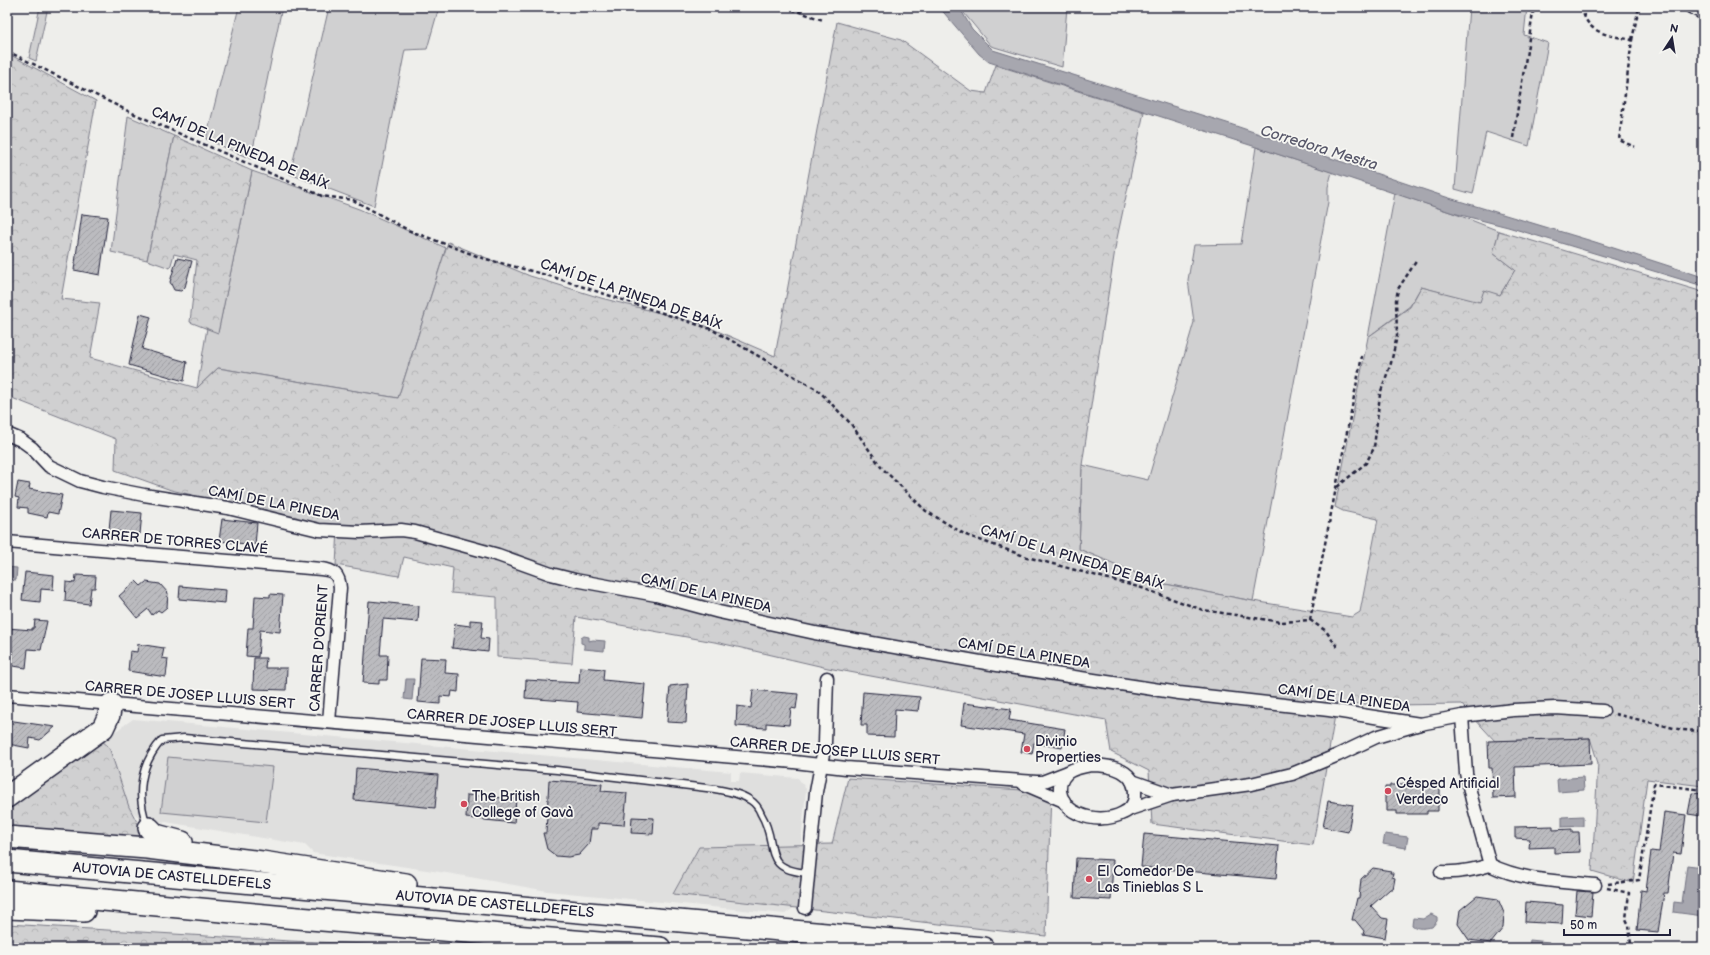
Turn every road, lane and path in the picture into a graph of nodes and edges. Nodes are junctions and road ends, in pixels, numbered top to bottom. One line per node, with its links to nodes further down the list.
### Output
1 (785, 7): 7 (path)
2 (1534, 7): 10 (path)
3 (1582, 7): 8 (path)
4 (1639, 7): 8 (path)
5 (1691, 7): 6 (street)
6 (1703, 13)
7 (823, 20)
8 (1632, 40): 11 (path)
9 (7, 51): 18 (path, CAMÍ DE LA PINEDA DE BAÍX)
10 (1513, 138)
11 (1635, 147)
12 (1417, 260): 15 (path)
13 (1362, 356): 15 (path)
14 (7, 434): 26 (street, CAMÍ DE LA PINEDA)
15 (1336, 488): 18 (path)
16 (7, 542): 17 (street, CARRER DE TORRES CLAVÉ)
17 (338, 576): 25 (street, CARRER D'ORIENT)
18 (1310, 620): 19 (path)
19 (1338, 648)
20 (828, 678): 28 (street)
21 (7, 695): 22 (street, CARRER DE JOSEP LLUIS SERT)
22 (111, 704): 25 (street, CARRER DE JOSEP LLUIS SERT); 34 (highway)
23 (1603, 711): 24 (street, CARRER DE JOSEP LLUIS SERT); 27 (path)
24 (1462, 716): 26 (street, CARRER DE JOSEP LLUIS SERT); 41 (street)
25 (329, 722): 28 (street, CARRER DE JOSEP LLUIS SERT)
26 (1420, 724): 33 (street, CARRER DE JOSEP LLUIS SERT)
27 (1703, 731)
28 (821, 765): 30 (street, CARRER DE JOSEP LLUIS SERT); 43 (street)
29 (1068, 772): 30 (street, CARRER DE JOSEP LLUIS SERT); 31 (street, CARRER DE JOSEP LLUIS SERT); 35 (street)
30 (1015, 781): 35 (street, CARRER DE JOSEP LLUIS SERT)
31 (1132, 781): 33 (street, CARRER DE JOSEP LLUIS SERT); 36 (street)
32 (1703, 790): 44 (path)
33 (1172, 795): 36 (street, CARRER DE JOSEP LLUIS SERT)
34 (7, 797)
35 (1064, 801): 36 (street, CARRER DE JOSEP LLUIS SERT)
36 (1130, 809)
37 (149, 828): 40 (highway); 43 (lane)
38 (7, 837): 40 (highway)
39 (7, 861): 48 (highway, AUTOVIA DE CASTELLDEFELS)
40 (262, 862): 48 (highway)
41 (1490, 865): 42 (street); 44 (street)
42 (1441, 872)
43 (809, 873): 47 (street)
44 (1595, 885): 52 (path)
45 (7, 891): 49 (highway)
46 (7, 908): 49 (highway)
47 (805, 908)
48 (584, 912): 51 (highway, AUTOVIA DE CASTELLDEFELS)
49 (286, 917): 50 (highway)
50 (660, 948)
51 (983, 948)
52 (1636, 948)

